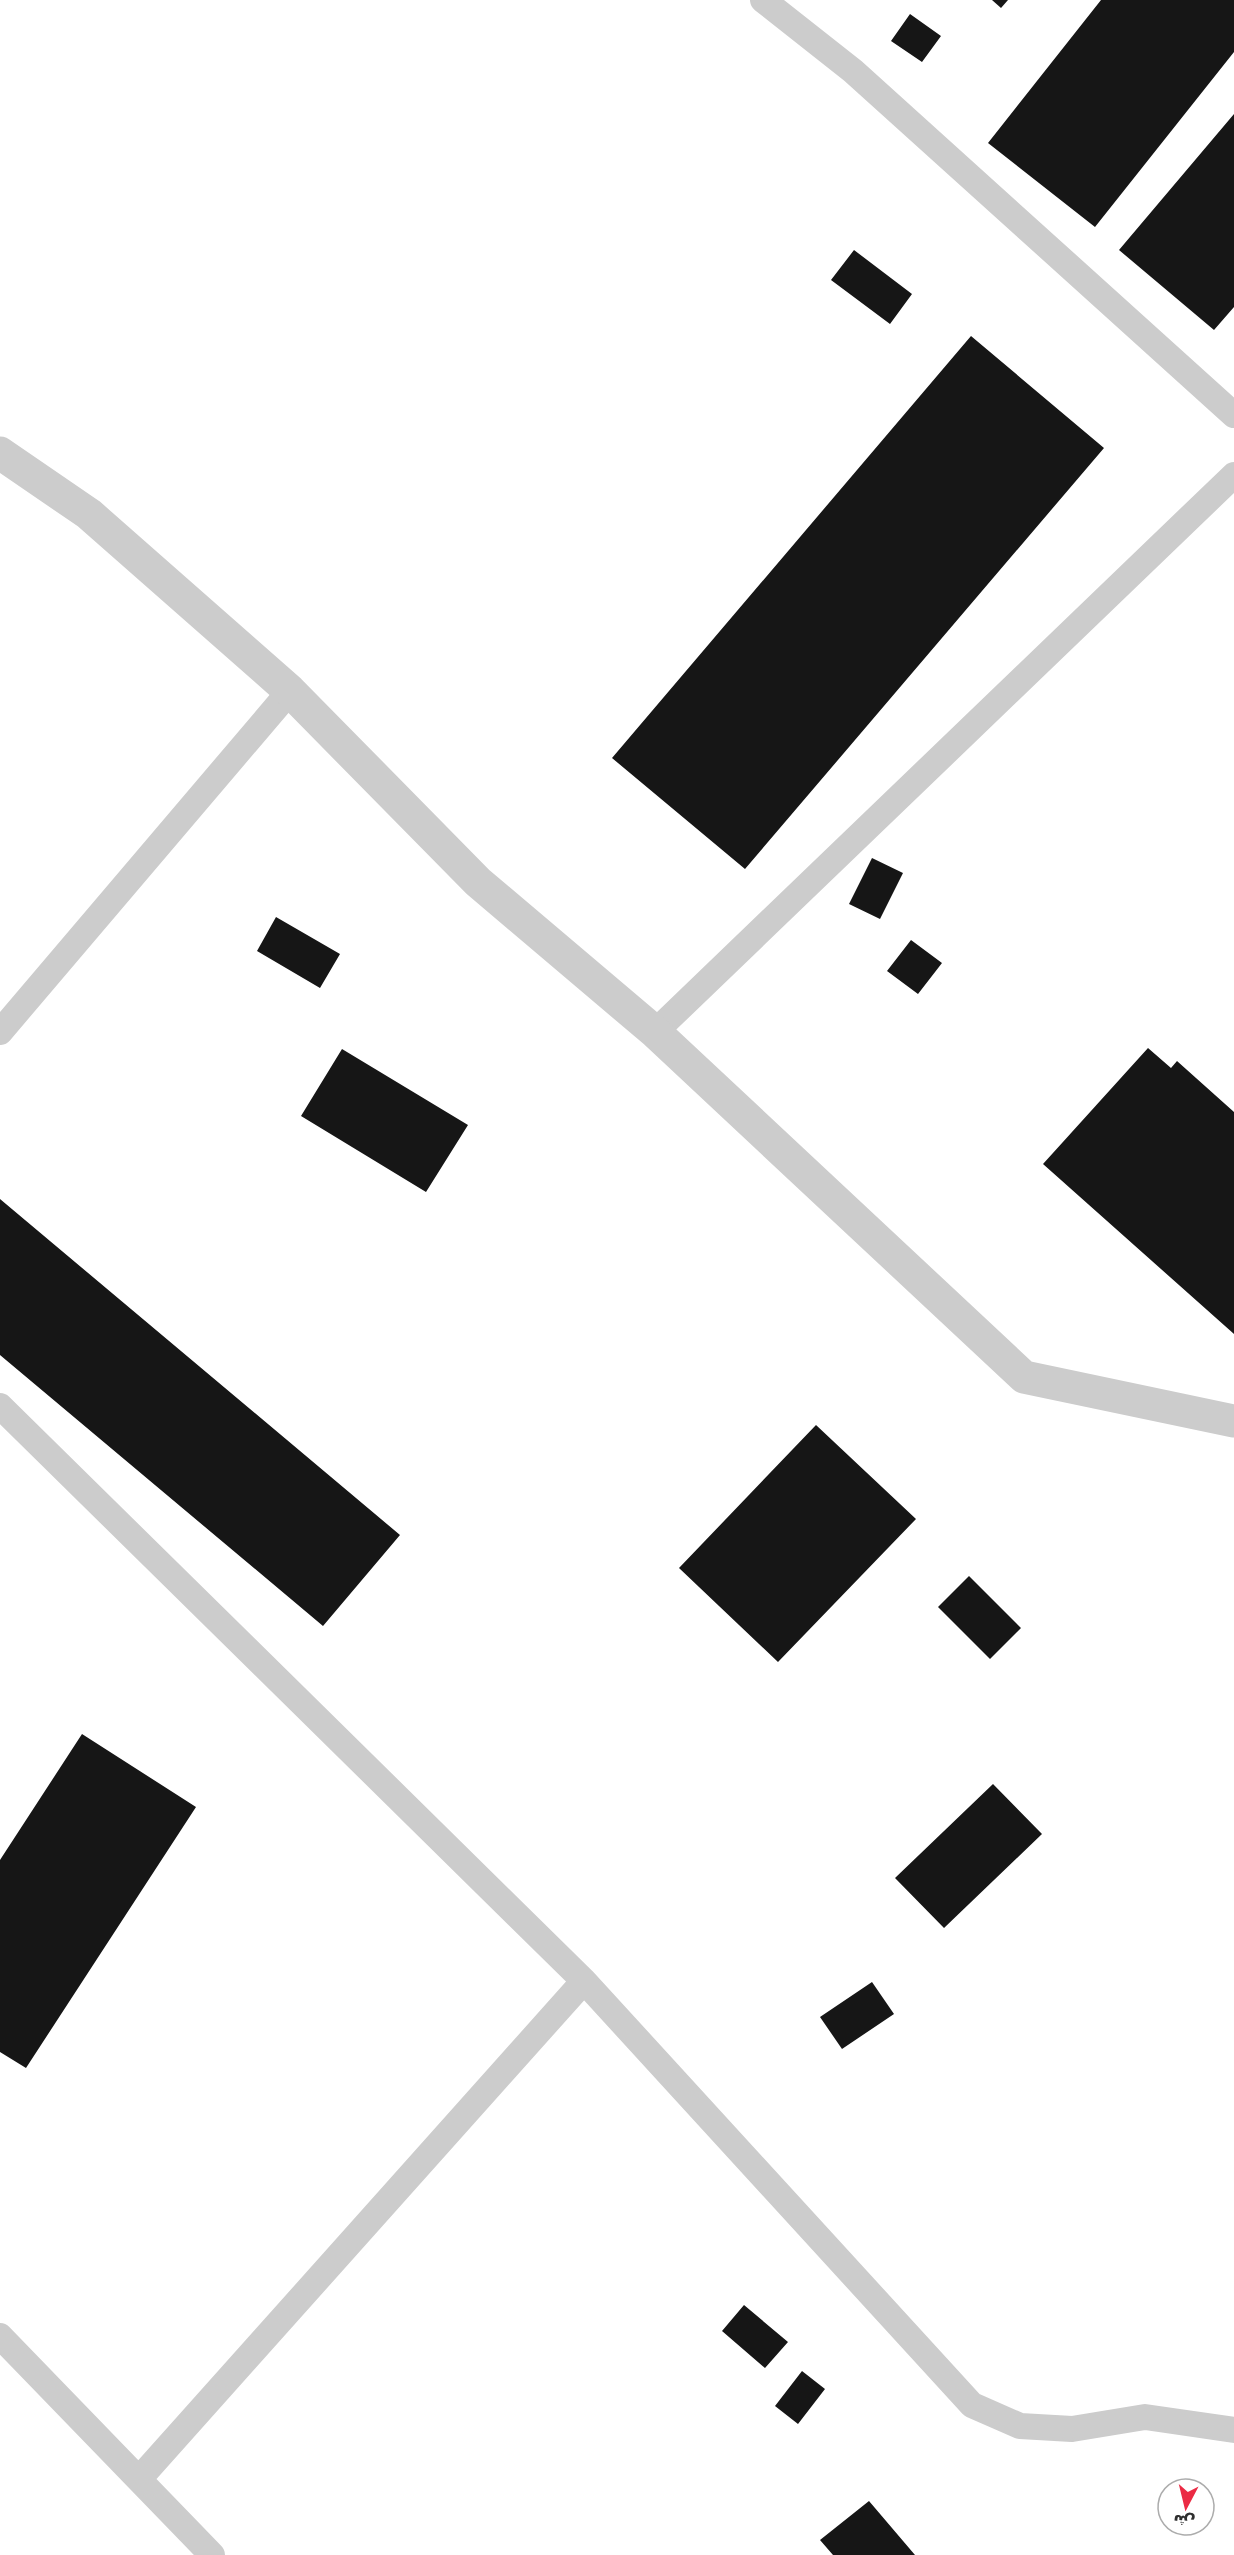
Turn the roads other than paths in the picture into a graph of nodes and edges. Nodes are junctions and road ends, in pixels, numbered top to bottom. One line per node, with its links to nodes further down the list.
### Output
1 (763, 0): 2 (lane)
2 (1234, 415)
3 (0, 453): 5 (street)
4 (1234, 475): 7 (lane)
5 (290, 691): 6 (lane); 7 (street)
6 (0, 1032)
7 (656, 1032): 9 (street)
8 (0, 1406): 10 (lane)
9 (1234, 1421)
10 (584, 1981): 12 (lane); 13 (lane)
11 (0, 2336): 13 (lane)
12 (1234, 2430)
13 (139, 2479): 14 (lane)
14 (212, 2555)

